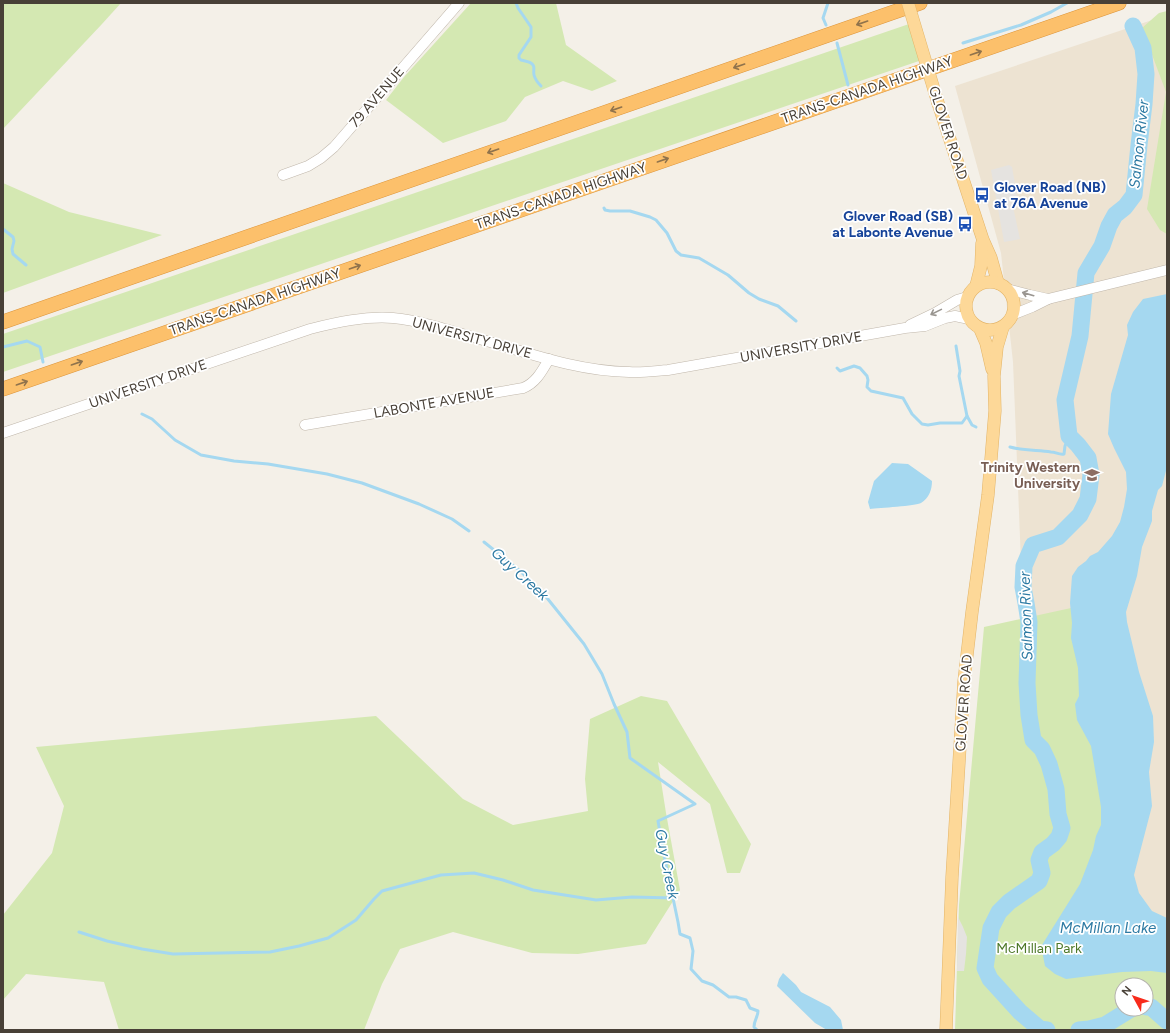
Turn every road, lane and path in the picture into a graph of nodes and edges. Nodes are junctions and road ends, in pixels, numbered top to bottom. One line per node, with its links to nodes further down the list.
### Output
1 (459, 3): 5 (street, 79 AVENUE)
2 (908, 3): 6 (main road, GLOVER ROAD, bridge)
3 (920, 3): 14 (highway, one-way to 14)
4 (1119, 3): 20 (highway, TRANS-CANADA HIGHWAY, one-way to 4)
5 (283, 175)
6 (983, 240): 8 (main road, GLOVER ROAD); 9 (main road, GLOVER ROAD)
7 (1167, 270): 11 (street)
8 (976, 286): 9 (main road); 10 (main road)
9 (1003, 286): 11 (street, one-way to 9); 12 (main road)
10 (967, 297): 13 (main road); 16 (street, UNIVERSITY DRIVE, one-way to 16)
11 (1050, 298): 12 (street)
12 (1012, 315): 15 (main road)
13 (969, 319): 16 (street, UNIVERSITY DRIVE); 17 (main road)
14 (3, 322)
15 (1003, 327): 17 (main road); 19 (main road, GLOVER ROAD)
16 (905, 328): 18 (street, UNIVERSITY DRIVE)
17 (980, 329): 19 (main road, GLOVER ROAD)
18 (548, 359): 21 (street, LABONTE AVENUE); 22 (street, UNIVERSITY DRIVE)
19 (994, 376): 23 (main road, GLOVER ROAD)
20 (3, 389)
21 (305, 425)
22 (3, 433)
23 (946, 1030)

